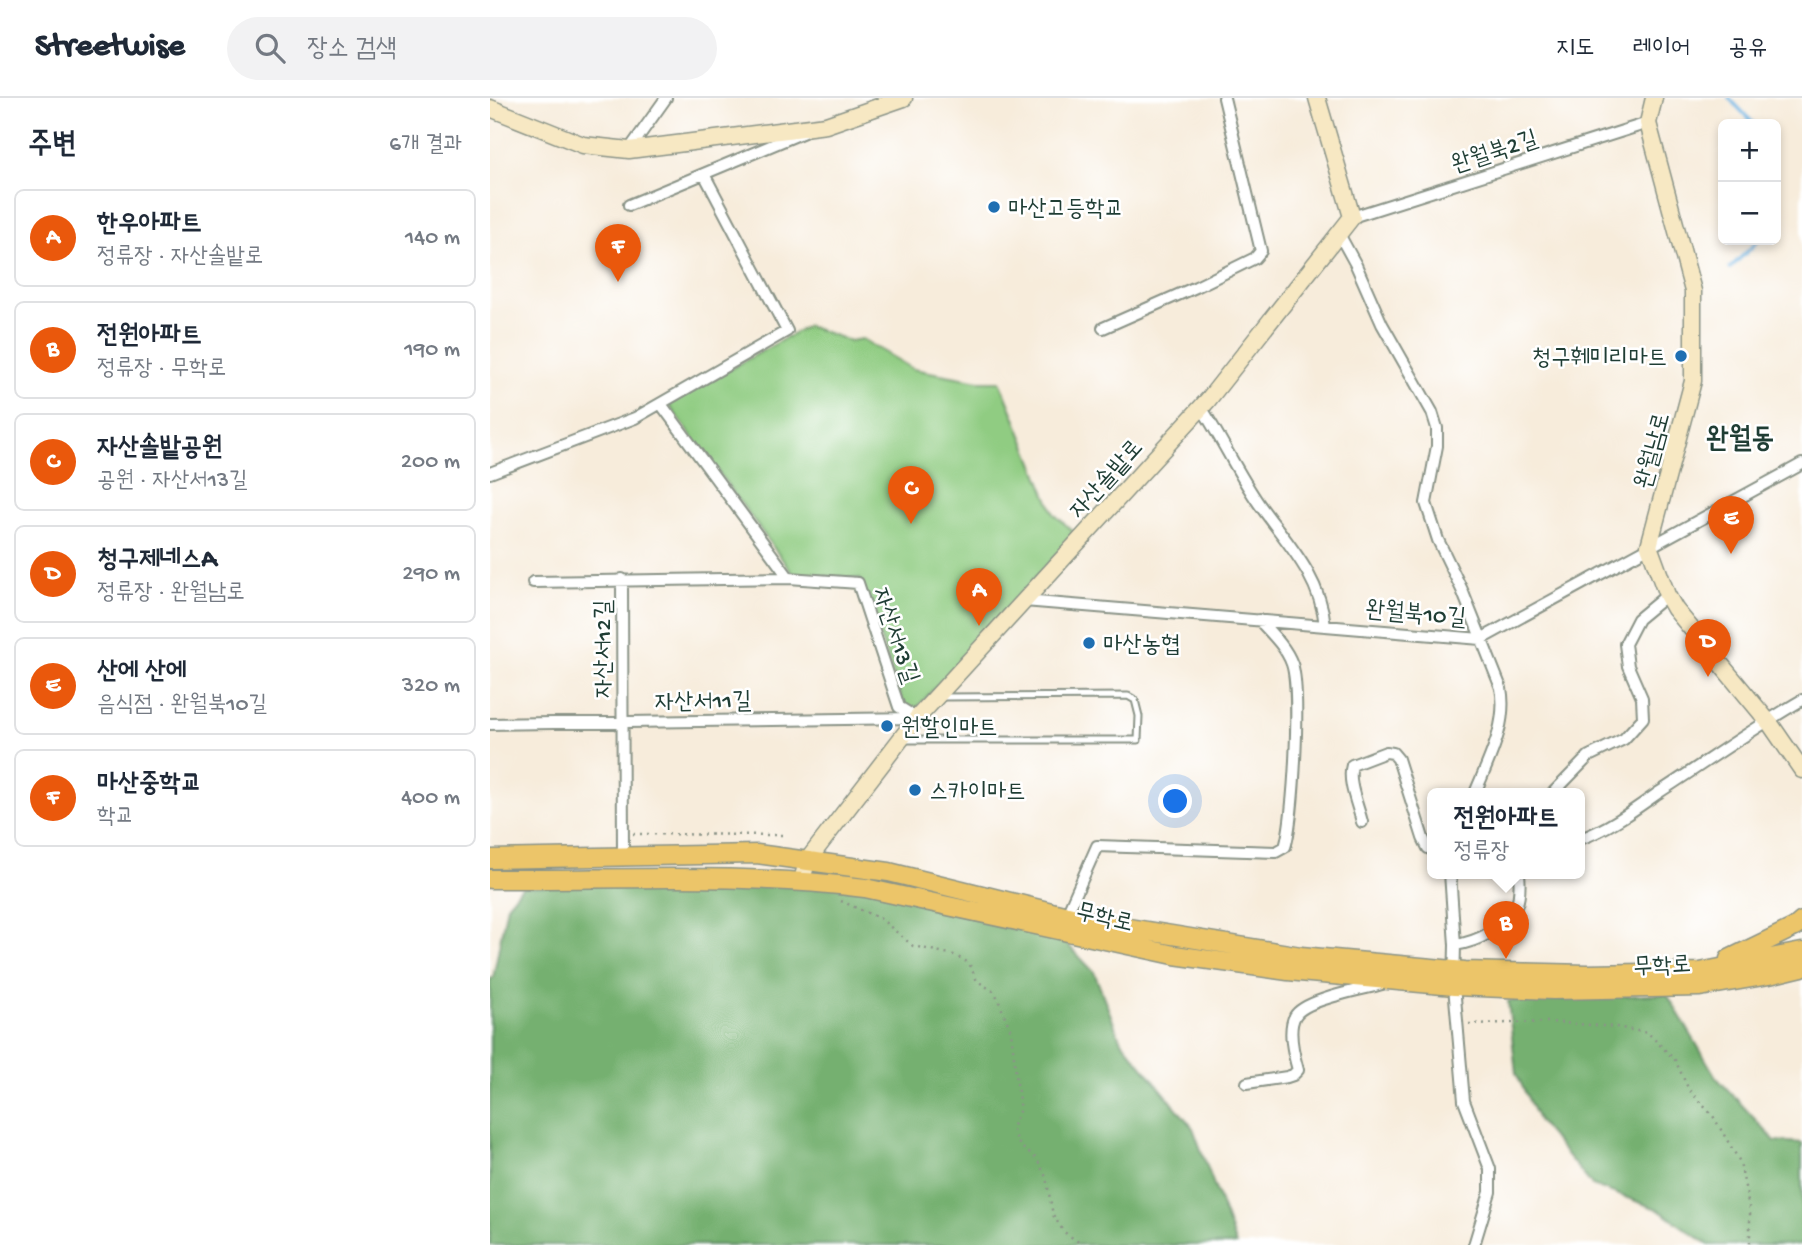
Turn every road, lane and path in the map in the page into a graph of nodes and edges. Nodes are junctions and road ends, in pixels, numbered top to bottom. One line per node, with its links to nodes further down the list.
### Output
1 (666, 98): 10 (street)
2 (904, 98): 9 (main road)
3 (1224, 98): 15 (street)
4 (1317, 98): 13 (main road)
5 (1640, 98): 8 (main road)
6 (1654, 98): 8 (main road, 완월남로)
7 (490, 108): 10 (main road)
8 (1648, 123): 13 (street, 완월북2길); 20 (main road, 완월남로)
9 (821, 125): 10 (main road); 11 (street)
10 (629, 150)
11 (704, 174): 12 (street); 16 (street)
12 (629, 205)
13 (1352, 218): 14 (main road, 자산솔밭로)
14 (1339, 234): 17 (main road, 자산솔밭로); 28 (street)
15 (1103, 328)
16 (661, 404): 19 (street); 21 (street)
17 (1201, 407): 25 (main road, 자산솔밭로); 27 (street)
18 (1802, 464): 20 (street, 완월북10길)
19 (490, 473)
20 (1649, 546): 24 (main road); 28 (street, 완월북10길)
21 (789, 578): 22 (street, 자산서13길); 31 (street, 자산서13길)
22 (622, 579): 23 (street, 자산서12길); 33 (street, 자산서12길)
23 (533, 582)
24 (1667, 595): 32 (main road); 38 (street)
25 (1024, 601): 26 (street, 완월북10길); 29 (main road, 자산솔밭로)
26 (1259, 620): 27 (street, 완월북10길); 52 (street)
27 (1325, 626): 28 (street, 완월북10길)
28 (1481, 639): 37 (street)
29 (936, 697): 31 (main road, 자산솔밭로); 35 (lane)
30 (1802, 700): 32 (street)
31 (918, 718): 33 (street, 자산서11길); 35 (main road, 자산솔밭로)
32 (1767, 720): 36 (main road); 42 (street)
33 (623, 723): 34 (street, 자산서11길); 40 (street, 자산서12길)
34 (490, 724)
35 (900, 740): 46 (main road, 자산솔밭로)
36 (1802, 770)
37 (1477, 788)
38 (1558, 788)
39 (1362, 822): 43 (street)
40 (623, 834): 41 (path); 44 (street, 자산서12길)
41 (783, 835)
42 (1585, 837)
43 (1427, 846)
44 (623, 856): 45 (main road, 무학로); 46 (main road, 무학로)
45 (490, 859)
46 (807, 861): 50 (main road); 52 (main road, 무학로)
47 (490, 879): 50 (main road, 무학로)
48 (1451, 879): 54 (street)
49 (1519, 879): 54 (street)
50 (802, 881): 59 (main road, 무학로)
51 (840, 901): 63 (path)
52 (1066, 916): 57 (main road, 무학로)
53 (1802, 921): 58 (main road, 무학로)
54 (1455, 945): 57 (street)
55 (1802, 952): 58 (main road, 무학로)
56 (1802, 967): 58 (main road, 무학로)
57 (1455, 978): 58 (main road, 무학로); 59 (main road, 무학로); 61 (street)
58 (1706, 979): 60 (main road, 무학로)
59 (1391, 981): 62 (street)
60 (1802, 981)
61 (1458, 1024): 64 (street); 65 (path)
62 (1247, 1083)
63 (1083, 1245)
64 (1474, 1245)
65 (1750, 1245)

